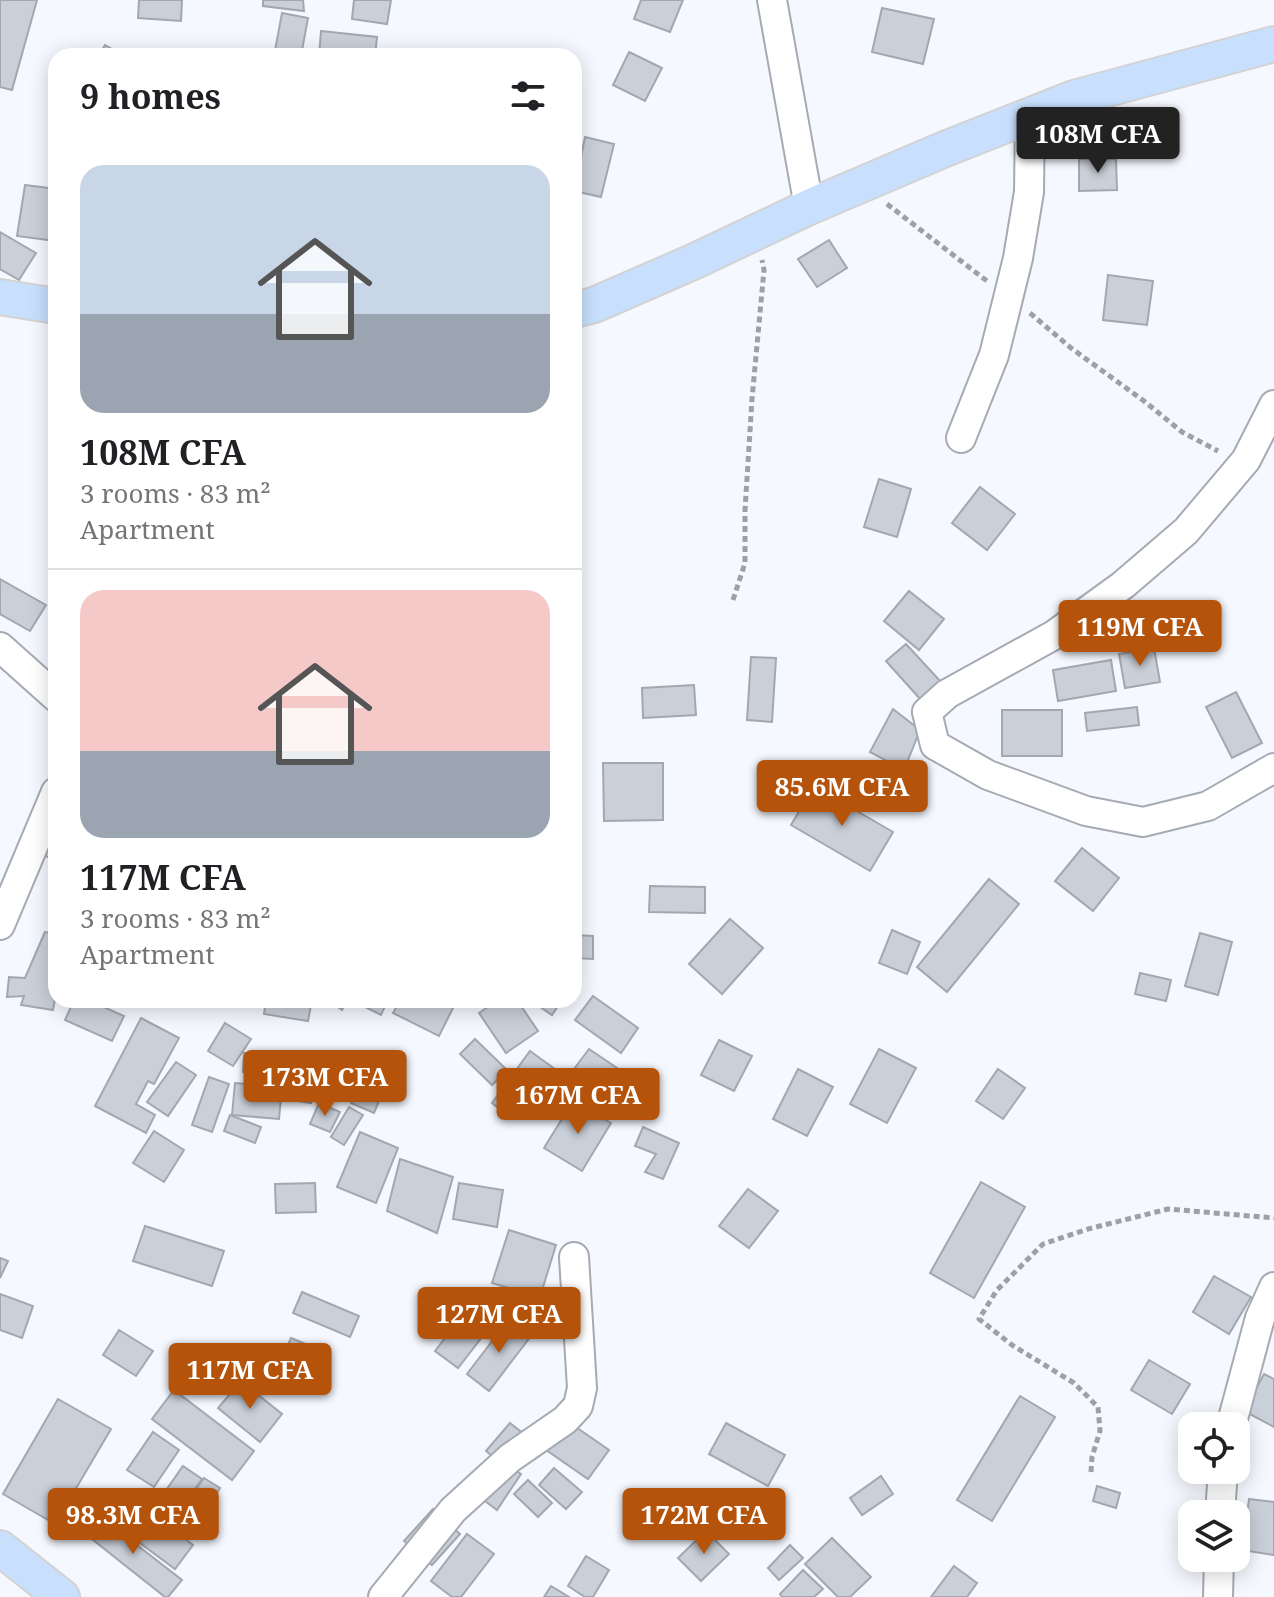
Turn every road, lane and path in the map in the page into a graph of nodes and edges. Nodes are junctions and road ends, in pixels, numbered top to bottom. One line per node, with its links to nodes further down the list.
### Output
1 (772, 0): 5 (street)
2 (1274, 44): 3 (main road)
3 (1030, 115): 4 (main road); 7 (street)
4 (860, 185): 5 (main road); 7 (path)
5 (809, 207): 6 (main road)
6 (755, 232): 10 (main road); 14 (path)
7 (1009, 296): 12 (street); 13 (path)
8 (0, 297): 9 (main road)
9 (48, 305)
10 (582, 307)
11 (1274, 405): 13 (street)
12 (961, 438)
13 (1246, 460): 17 (street)
14 (733, 600)
15 (0, 647): 16 (street)
16 (48, 690)
17 (1274, 768)
18 (48, 811): 19 (street)
19 (0, 925)
20 (1274, 1218): 24 (path)
21 (574, 1257): 28 (street)
22 (1274, 1287): 23 (street)
23 (1235, 1412)
24 (1091, 1472)
25 (0, 1548): 27 (main road)
26 (1219, 1572): 29 (street)
27 (62, 1597)
28 (383, 1597)
29 (1218, 1597)

